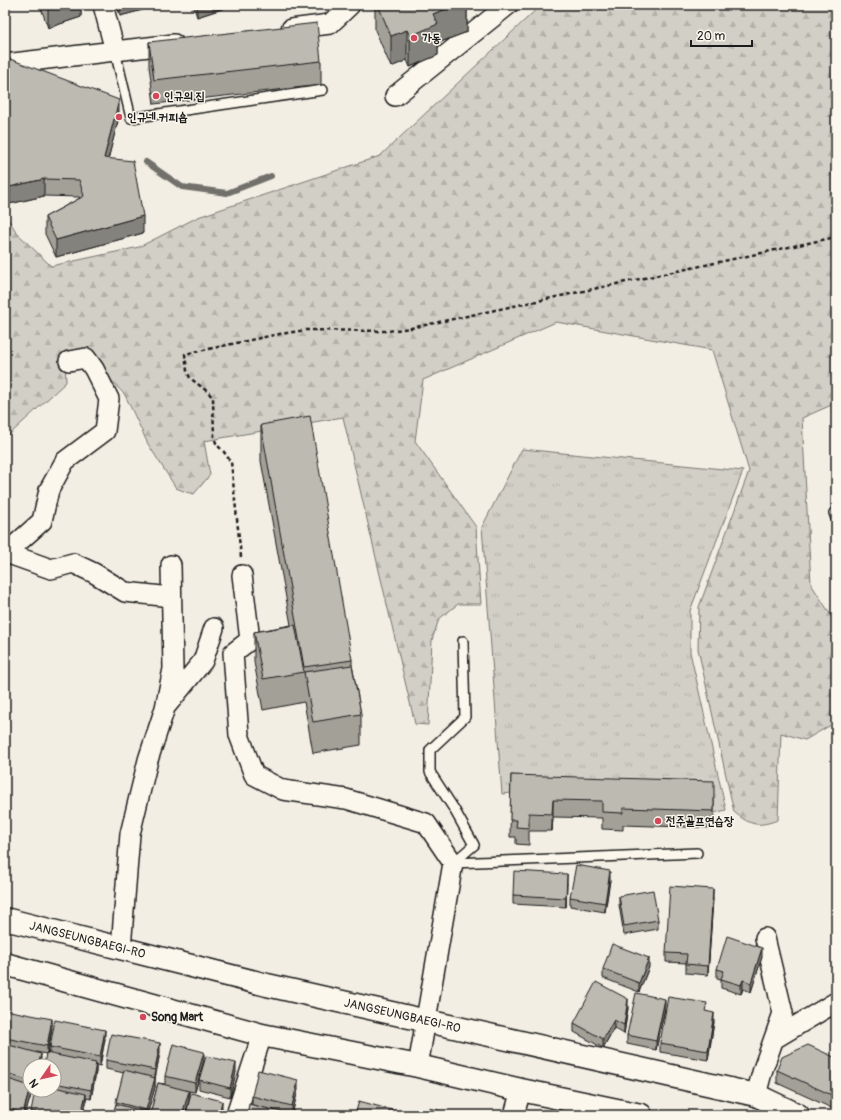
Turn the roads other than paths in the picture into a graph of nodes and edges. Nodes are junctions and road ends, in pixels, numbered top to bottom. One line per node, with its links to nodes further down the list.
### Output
1 (103, 5): 6 (street)
2 (350, 5): 4 (street)
3 (508, 5): 9 (street)
4 (276, 31)
5 (192, 41): 6 (street)
6 (115, 51): 7 (street); 8 (lane)
7 (5, 64)
8 (323, 90)
9 (395, 96)
10 (70, 361): 13 (street)
11 (836, 512): 12 (lane)
12 (836, 518)
13 (5, 554): 16 (street)
14 (171, 565): 16 (street)
15 (242, 575): 21 (street)
16 (171, 598): 19 (street)
17 (214, 628): 19 (street)
18 (463, 641): 21 (lane)
19 (165, 708): 24 (street)
20 (697, 853): 21 (lane)
21 (453, 863): 27 (street)
22 (5, 920): 24 (street, JANGSEUNGBAEGI-RO)
23 (764, 938): 29 (street)
24 (121, 948): 27 (street, JANGSEUNGBAEGI-RO)
25 (5, 964): 28 (street)
26 (836, 1002): 29 (street)
27 (426, 1021): 30 (street); 32 (street, JANGSEUNGBAEGI-RO)
28 (262, 1034): 30 (street); 33 (street)
29 (774, 1039): 32 (street)
30 (418, 1066): 31 (street)
31 (521, 1090): 34 (street); 35 (street)
32 (756, 1095): 36 (street, JANGSEUNGBAEGI-RO)
33 (236, 1115)
34 (514, 1115)
35 (641, 1115)
36 (798, 1115)

